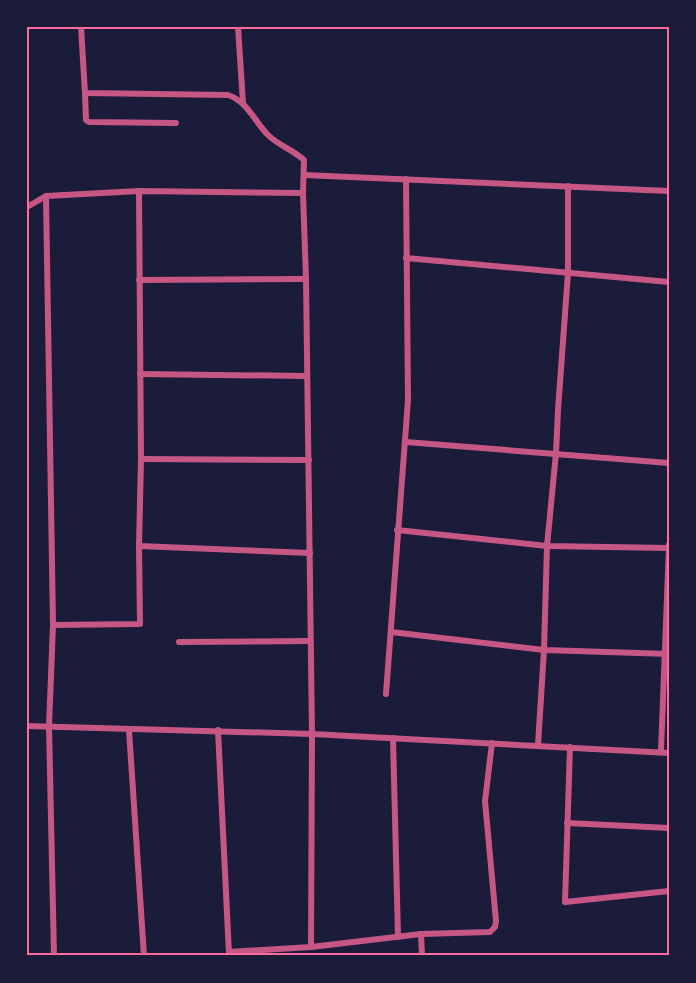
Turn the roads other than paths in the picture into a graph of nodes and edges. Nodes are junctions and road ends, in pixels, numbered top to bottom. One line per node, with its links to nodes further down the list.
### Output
1 (81, 27): 3 (street)
2 (238, 27): 4 (street)
3 (85, 93): 4 (street); 5 (street)
4 (243, 103): 6 (street)
5 (176, 123)
6 (304, 175): 7 (street); 11 (street)
7 (406, 179): 8 (street); 14 (street)
8 (568, 186): 10 (street); 15 (street)
9 (139, 191): 11 (street); 12 (street); 17 (street)
10 (669, 191)
11 (303, 193): 16 (street)
12 (46, 196): 13 (street); 31 (street)
13 (27, 207)
14 (406, 258): 15 (street); 21 (street)
15 (568, 273): 18 (street); 22 (street)
16 (306, 279): 17 (street); 20 (street)
17 (139, 280): 19 (street)
18 (669, 282)
19 (140, 374): 20 (street); 23 (street)
20 (306, 376): 24 (street)
21 (406, 442): 22 (street); 26 (street)
22 (556, 453): 25 (street); 28 (street)
23 (141, 459): 24 (street); 27 (street)
24 (309, 460): 30 (street)
25 (669, 463)
26 (397, 530): 28 (street); 32 (street)
27 (139, 546): 30 (street); 31 (street)
28 (547, 546): 29 (street); 35 (street)
29 (669, 547): 36 (street)
30 (310, 553): 34 (street)
31 (53, 625): 39 (street)
32 (391, 632): 35 (street); 37 (street)
33 (179, 642): 34 (street)
34 (310, 642): 42 (street)
35 (544, 650): 36 (street); 45 (street)
36 (667, 654): 47 (street)
37 (386, 694)
38 (27, 726): 39 (street)
39 (49, 726): 40 (street); 56 (street)
40 (129, 730): 41 (street); 57 (street)
41 (218, 730): 42 (street); 55 (street)
42 (312, 734): 43 (street); 54 (street)
43 (393, 738): 44 (street); 53 (street)
44 (492, 743): 45 (street); 52 (street)
45 (538, 745): 46 (street)
46 (570, 747): 47 (street); 49 (street)
47 (661, 752): 48 (street)
48 (669, 753)
49 (567, 823): 50 (street); 51 (street)
50 (669, 828)
51 (669, 891)
52 (420, 934): 53 (street); 58 (street)
53 (398, 938): 54 (street)
54 (311, 946): 55 (street)
55 (229, 954)
56 (54, 956)
57 (144, 956)
58 (422, 956)

